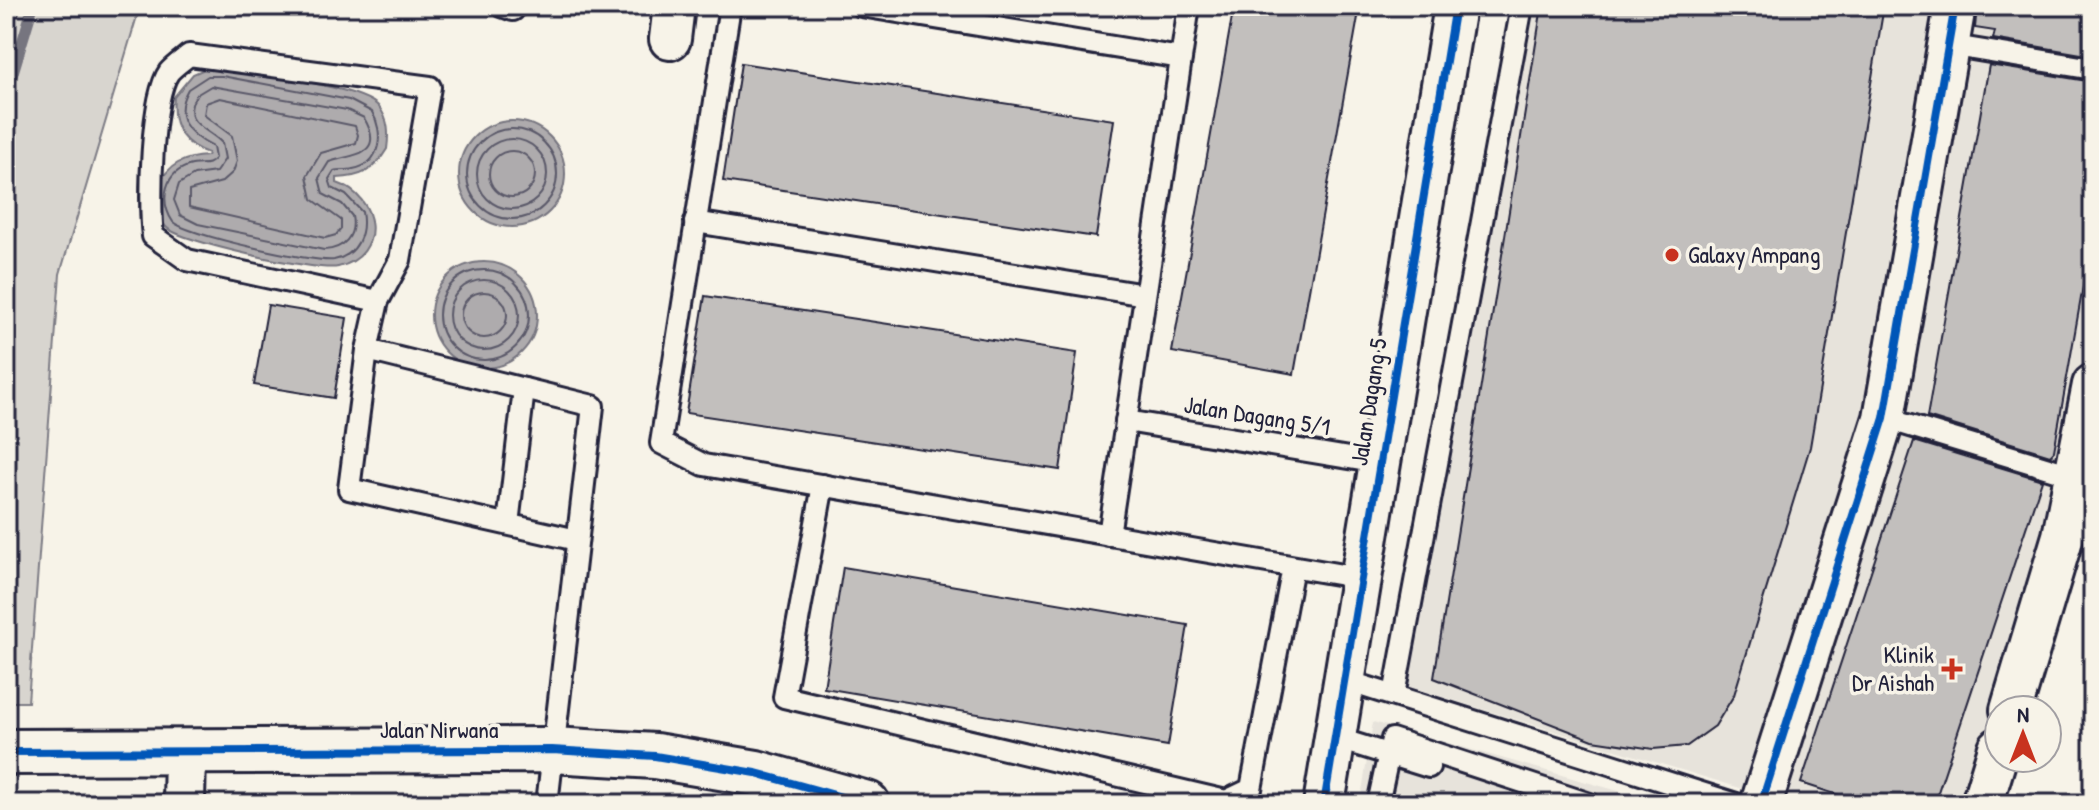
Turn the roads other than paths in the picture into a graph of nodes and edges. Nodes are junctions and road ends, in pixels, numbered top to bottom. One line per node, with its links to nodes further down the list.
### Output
1 (730, 6): 10 (lane)
2 (861, 6): 8 (lane)
3 (1189, 6): 8 (lane)
4 (1455, 6): 18 (street, Jalan Dagang 5)
5 (1522, 6): 28 (lane)
6 (1955, 6): 7 (street)
7 (1948, 45): 9 (lane); 16 (street)
8 (1181, 58): 11 (lane)
9 (2093, 69)
10 (695, 222): 11 (lane); 20 (lane)
11 (1145, 295): 17 (lane)
12 (378, 301): 12 (lane); 13 (lane)
13 (367, 350): 15 (lane); 21 (lane)
14 (2093, 385): 19 (street)
15 (524, 389): 21 (lane); 23 (lane)
16 (1884, 418): 19 (lane); 44 (street)
17 (1126, 421): 18 (lane, Jalan Dagang 5/1); 22 (lane)
18 (1379, 463): 25 (street, Jalan Dagang 5)
19 (2075, 476): 27 (street)
20 (823, 485): 22 (lane); 24 (lane)
21 (508, 524): 23 (lane)
22 (1109, 535): 24 (lane)
23 (577, 540): 30 (lane)
24 (1293, 567): 25 (lane)
25 (1360, 578): 26 (street, Jalan Dagang 5)
26 (1344, 680): 28 (lane); 29 (street, Jalan Dagang 5)
27 (2016, 694)
28 (1394, 695): 43 (lane)
29 (1336, 738): 33 (lane); 40 (street, Jalan Dagang 5)
30 (552, 750): 32 (street, Jalan Nirwana); 36 (street, Jalan Nirwana); 38 (lane)
31 (6, 752): 32 (street, Jalan Nirwana)
32 (185, 752): 37 (street)
33 (1387, 753): 34 (lane); 41 (lane); 42 (lane)
34 (1429, 767)
35 (1991, 774): 45 (street)
36 (752, 788): 39 (street, Jalan Nirwana)
37 (184, 804)
38 (547, 804)
39 (867, 804)
40 (1324, 804)
41 (1378, 804)
42 (1590, 804)
43 (1736, 804)
44 (1761, 804)
45 (1982, 804)

